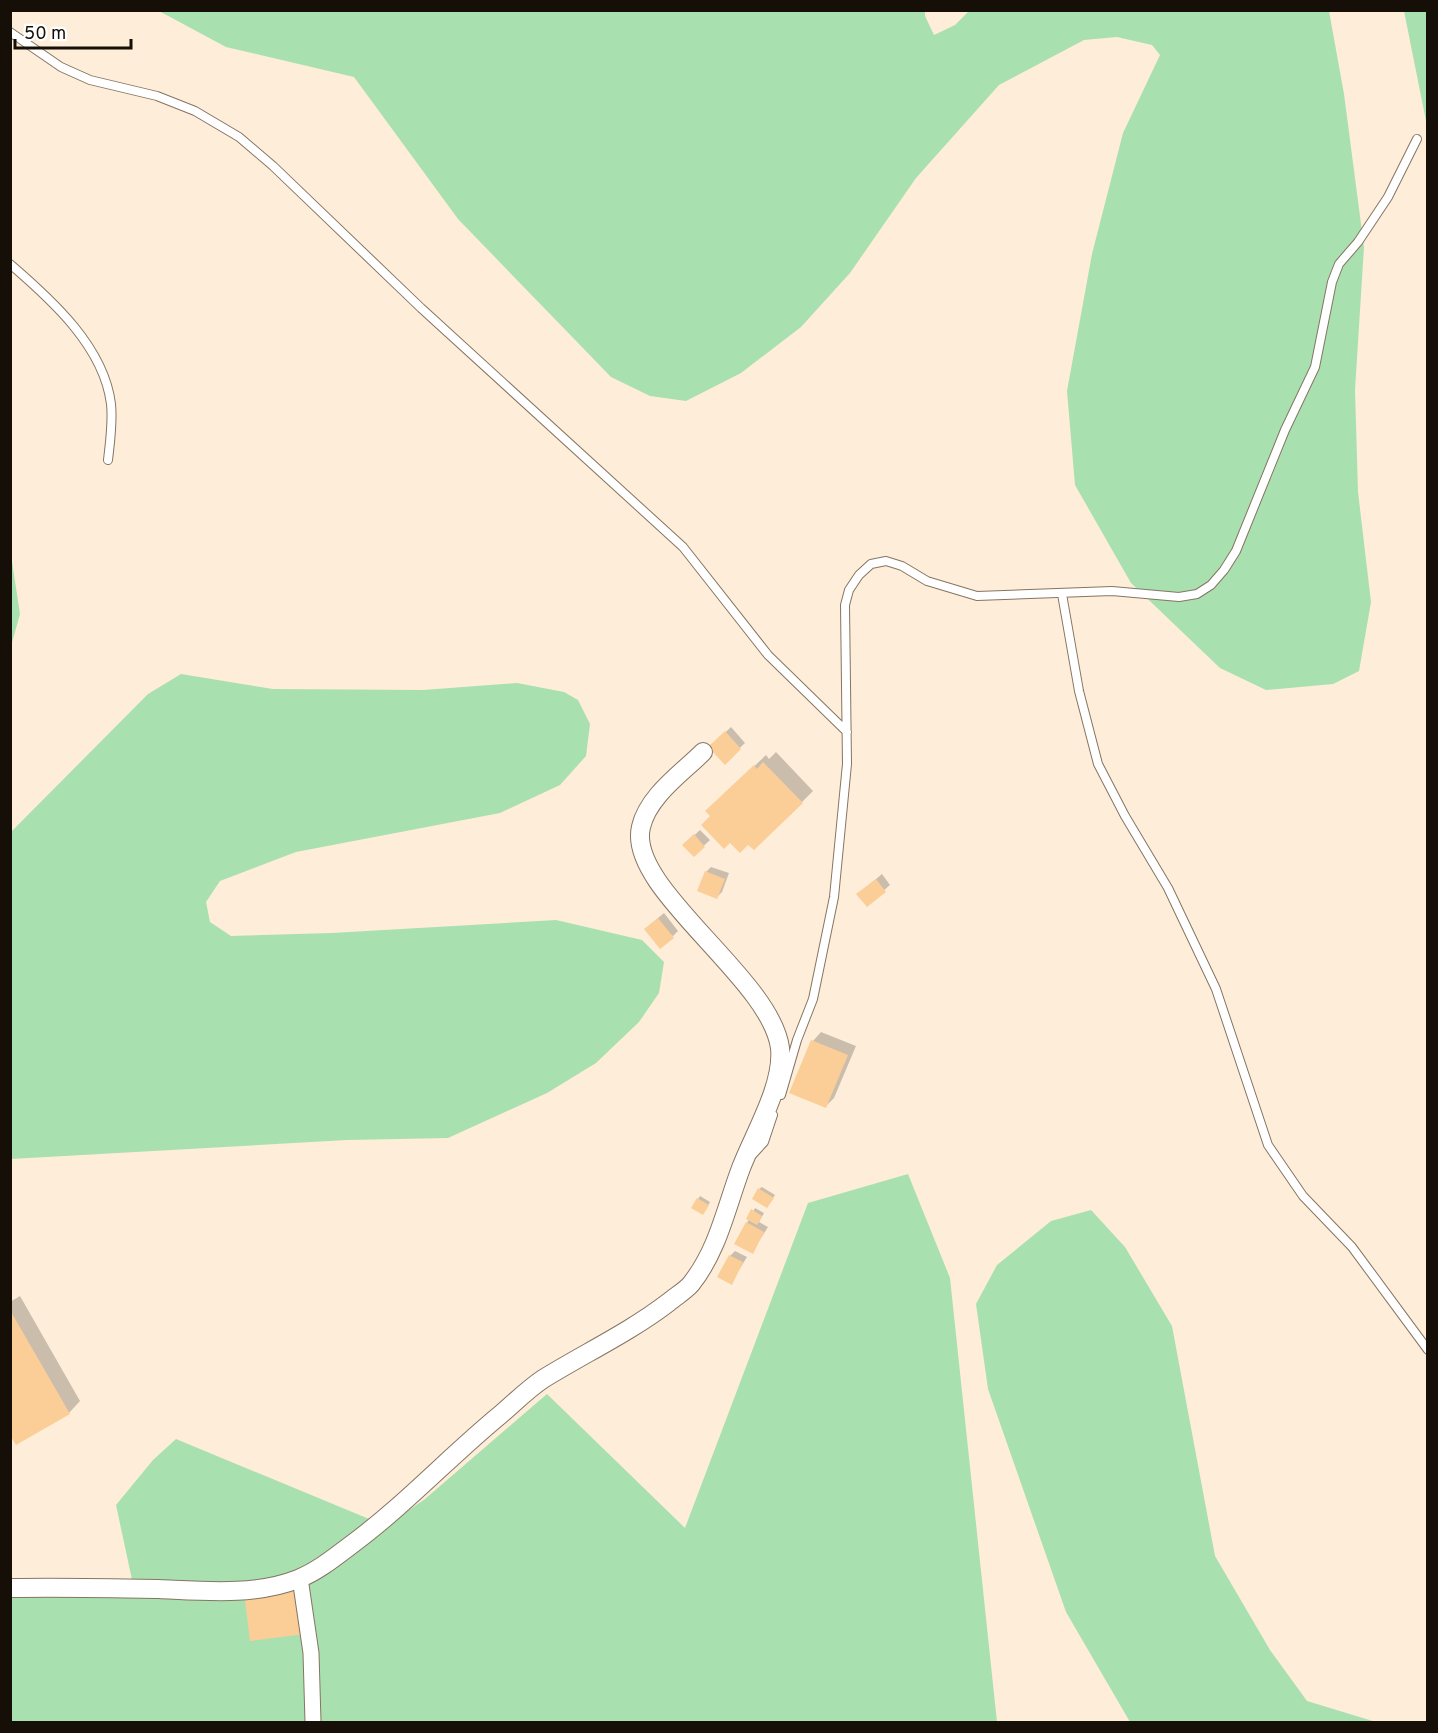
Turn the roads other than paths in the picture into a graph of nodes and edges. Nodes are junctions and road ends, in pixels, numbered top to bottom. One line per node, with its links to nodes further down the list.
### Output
1 (10, 32): 6 (lane)
2 (1417, 139): 5 (lane)
3 (10, 264): 4 (lane)
4 (108, 460)
5 (1062, 594): 6 (lane); 9 (lane)
6 (847, 732): 8 (lane)
7 (703, 752): 8 (street)
8 (741, 1168): 10 (street)
9 (1428, 1350)
10 (300, 1578): 11 (street); 12 (street)
11 (10, 1588)
12 (313, 1722)

